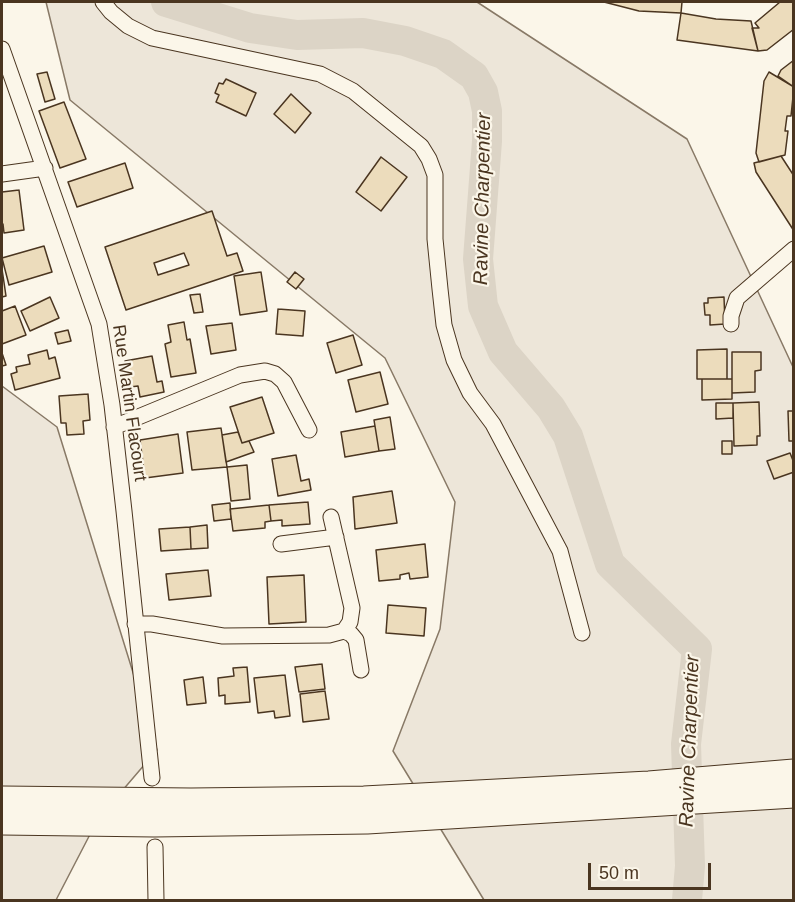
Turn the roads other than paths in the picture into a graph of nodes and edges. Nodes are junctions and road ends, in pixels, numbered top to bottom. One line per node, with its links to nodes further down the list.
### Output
1 (103, 2): 14 (street)
2 (2, 49): 3 (street, Rue Martin Flacourt)
3 (45, 168): 4 (street); 7 (street, Rue Martin Flacourt)
4 (2, 174)
5 (794, 249): 6 (street)
6 (731, 324)
7 (114, 427): 8 (street); 12 (street, Rue Martin Flacourt)
8 (309, 430)
9 (331, 517): 10 (street)
10 (336, 537): 11 (street); 13 (street)
11 (281, 544)
12 (135, 624): 13 (street); 17 (street, Rue Martin Flacourt)
13 (344, 632): 15 (street)
14 (582, 633)
15 (361, 670)
16 (794, 773): 20 (highway)
17 (152, 778)
18 (794, 794): 20 (highway)
19 (2, 800): 21 (highway)
20 (365, 810): 21 (highway)
21 (76, 811): 22 (highway)
22 (2, 821)
23 (155, 847): 24 (street)
24 (156, 900)

